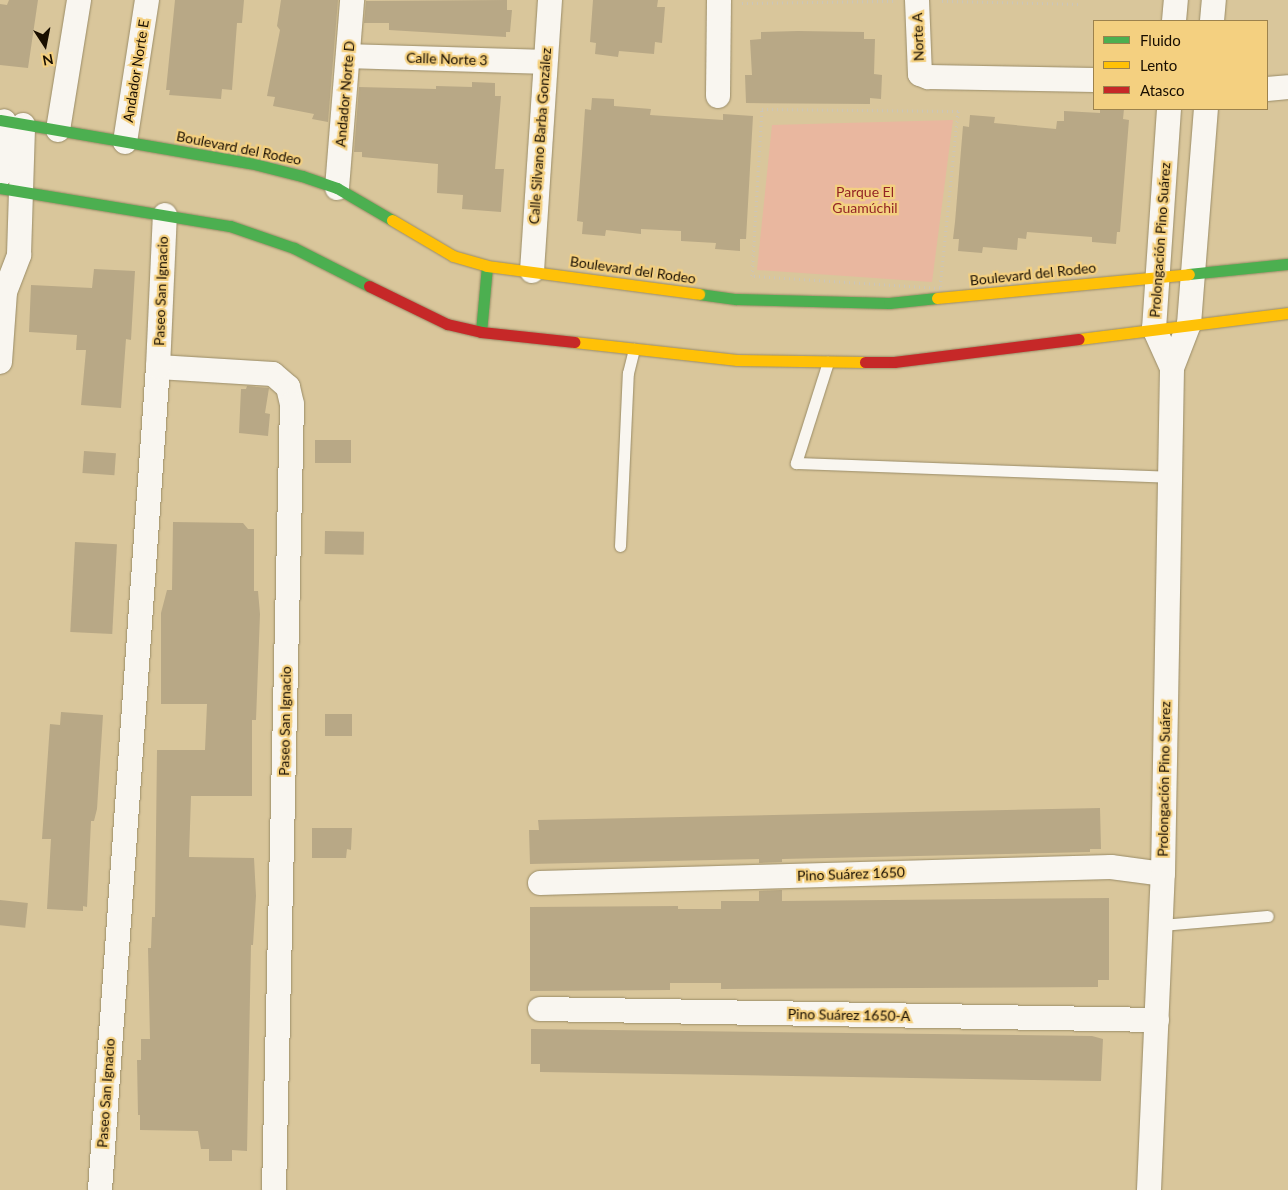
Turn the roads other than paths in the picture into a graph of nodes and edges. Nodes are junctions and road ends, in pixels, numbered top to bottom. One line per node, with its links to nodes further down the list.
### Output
1 (79, 0): 20 (street)
2 (147, 0): 21 (street, Andador Norte E)
3 (352, 0): 11 (street, Andador Norte D)
4 (550, 0): 12 (street, Calle Silvano Barba González)
5 (917, 0): 13 (street, Norte A)
6 (1176, 0): 9 (street)
7 (1214, 0): 10 (street)
8 (719, 2): 16 (street)
9 (1174, 20)
10 (1212, 20)
11 (348, 56): 12 (street, Calle Norte 3); 23 (street, Andador Norte D)
12 (545, 62): 28 (street, Calle Silvano Barba González)
13 (1093, 80)
14 (1288, 87): 15 (street)
15 (1268, 89)
16 (718, 96)
17 (1169, 110): 30 (street, Prolongación Pino Suárez)
18 (1206, 110): 29 (street, Prolongación Pino Suárez)
19 (9, 122): 20 (street, Boulevard del Rodeo); 22 (street); 24 (street)
20 (58, 130): 21 (street, Boulevard del Rodeo)
21 (125, 142): 23 (street, Boulevard del Rodeo)
22 (0, 175)
23 (337, 188): 27 (street, Boulevard del Rodeo)
24 (11, 190): 25 (street); 31 (street)
25 (165, 215): 35 (street); 39 (street, Paseo San Ignacio)
26 (1288, 264): 29 (street, Boulevard del Rodeo)
27 (487, 266): 28 (street, Boulevard del Rodeo); 35 (street)
28 (532, 271): 30 (street, Boulevard del Rodeo)
29 (1194, 273): 30 (street, Boulevard del Rodeo); 33 (street, Prolongación Pino Suárez)
30 (1159, 277): 34 (street, Prolongación Pino Suárez)
31 (2, 283): 38 (street)
32 (1288, 313): 33 (street)
33 (1189, 324): 34 (street); 40 (street, Prolongación Pino Suárez)
34 (1154, 328): 37 (street); 40 (street, Prolongación Pino Suárez)
35 (481, 332): 36 (street)
36 (634, 349): 37 (street); 42 (lane)
37 (828, 361): 41 (lane)
38 (0, 362)
39 (158, 367): 49 (street, Paseo San Ignacio); 50 (street, Paseo San Ignacio)
40 (1172, 368): 41 (street, Prolongación Pino Suárez)
41 (1170, 477): 43 (street, Prolongación Pino Suárez)
42 (620, 546)
43 (1162, 874): 44 (street, Pino Suárez 1650); 46 (street, Prolongación Pino Suárez)
44 (540, 883)
45 (1268, 916): 46 (lane)
46 (1161, 925): 48 (street, Prolongación Pino Suárez)
47 (540, 1009): 48 (street, Pino Suárez 1650-A)
48 (1157, 1020): 51 (street, Prolongación Pino Suárez)
49 (100, 1190)
50 (274, 1190)
51 (1149, 1190)

